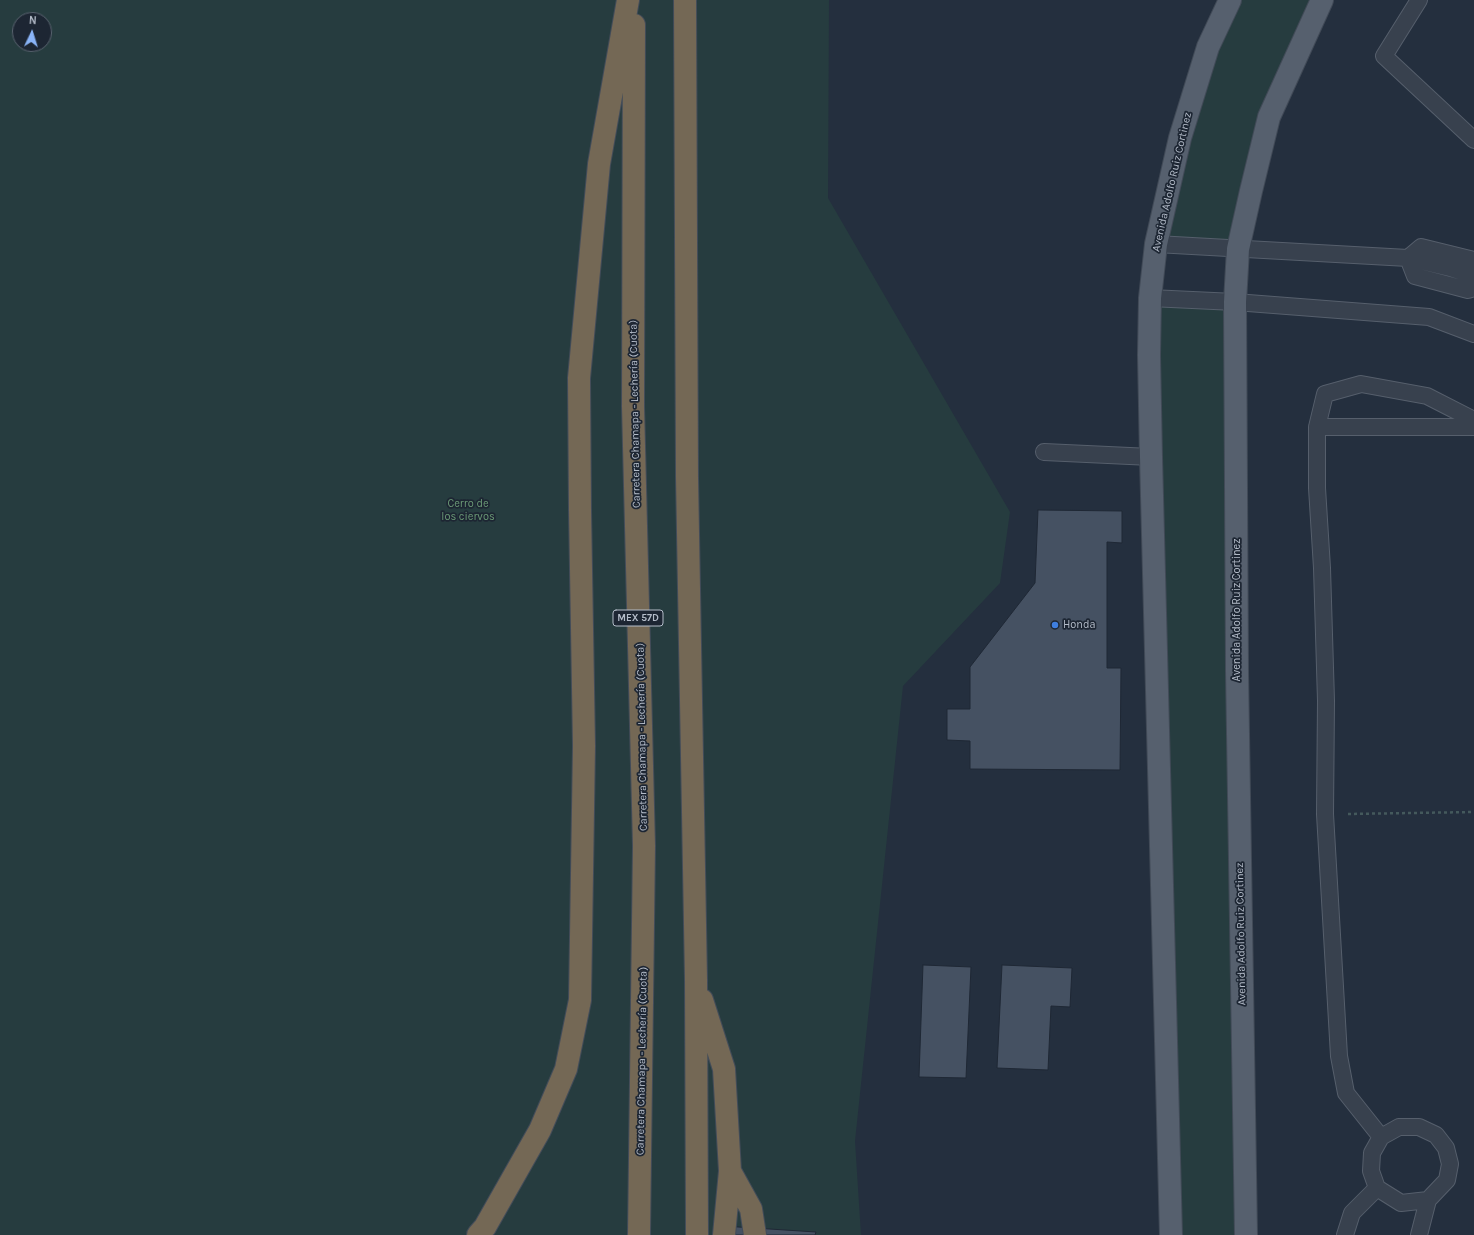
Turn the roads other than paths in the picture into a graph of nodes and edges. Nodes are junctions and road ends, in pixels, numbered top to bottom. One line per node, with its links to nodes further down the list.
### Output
1 (628, 0): 27 (highway)
2 (634, 0): 28 (highway, Carretera Chamapa - Lechería (Cuota) / MEX 57D)
3 (685, 0): 22 (highway)
4 (1230, 0): 8 (main road, Avenida Adolfo Ruiz Cortinez)
5 (1322, 0): 9 (main road, Avenida Adolfo Ruiz Cortinez)
6 (1419, 0): 7 (lane)
7 (1474, 140)
8 (1156, 244): 9 (lane); 14 (main road, Avenida Adolfo Ruiz Cortinez)
9 (1238, 249): 10 (lane); 15 (main road, Avenida Adolfo Ruiz Cortinez)
10 (1408, 258): 11 (lane); 12 (lane); 13 (lane)
11 (1474, 260)
12 (1474, 276)
13 (1474, 288)
14 (1150, 298): 15 (lane); 21 (main road, Avenida Adolfo Ruiz Cortinez)
15 (1234, 302): 16 (lane); 33 (main road, Avenida Adolfo Ruiz Cortinez)
16 (1471, 332)
17 (1474, 420): 18 (lane)
18 (1317, 427): 19 (lane); 23 (lane)
19 (1474, 427)
20 (1044, 452): 21 (lane)
21 (1151, 457): 32 (main road, Avenida Adolfo Ruiz Cortinez)
22 (696, 980): 24 (highway); 29 (highway)
23 (1380, 1137): 25 (lane); 26 (lane)
24 (730, 1171): 30 (highway); 31 (highway)
25 (1377, 1188): 26 (lane); 34 (lane)
26 (1428, 1200): 35 (lane)
27 (478, 1235)
28 (639, 1235)
29 (697, 1235)
30 (724, 1235)
31 (755, 1235)
32 (1171, 1235)
33 (1246, 1235)
34 (1346, 1235)
35 (1419, 1235)

